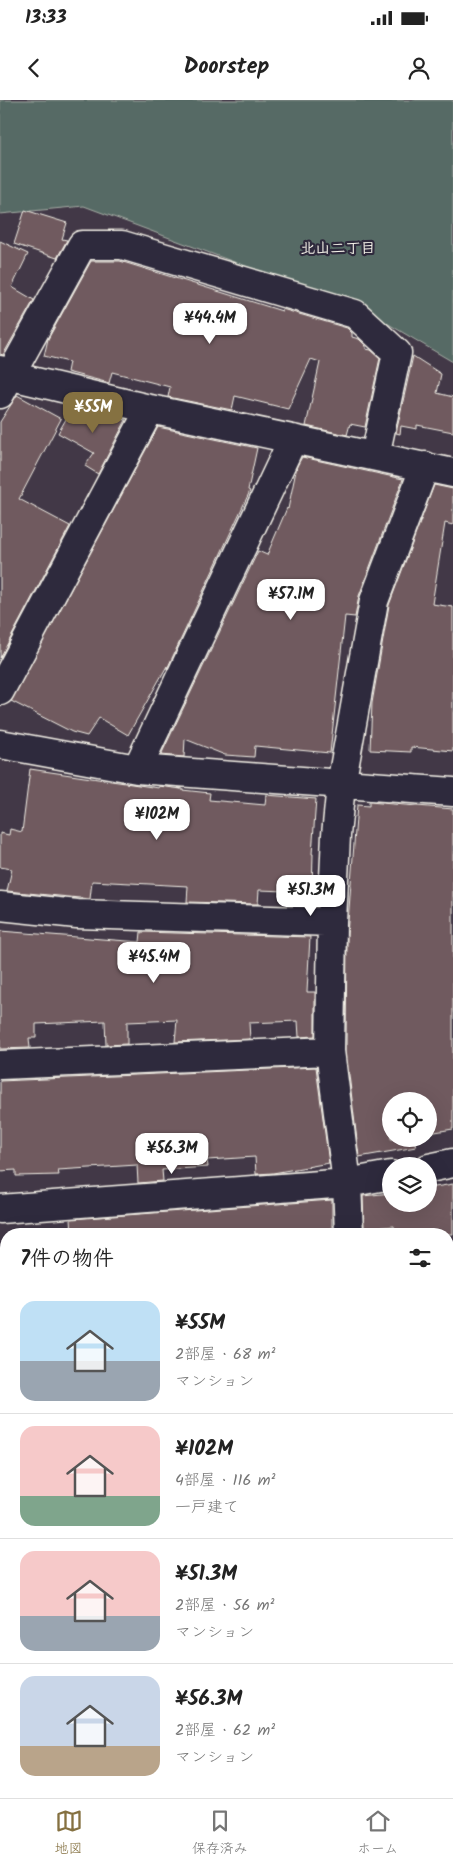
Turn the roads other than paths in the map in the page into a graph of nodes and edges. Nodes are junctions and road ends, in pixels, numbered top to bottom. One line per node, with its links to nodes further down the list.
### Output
1 (4, 380): 2 (street); 4 (street)
2 (150, 409): 3 (street); 7 (street)
3 (293, 440): 4 (street); 9 (street)
4 (375, 456): 5 (street)
5 (425, 466): 6 (street); 10 (street)
6 (453, 473)
7 (0, 691)
8 (0, 744): 9 (street)
9 (137, 769): 10 (street)
10 (341, 785): 11 (street); 13 (street)
11 (453, 792)
12 (0, 906): 13 (street)
13 (332, 922): 14 (street)
14 (330, 1051): 15 (street); 19 (street)
15 (0, 1065)
16 (453, 1163): 17 (street)
17 (437, 1166)
18 (382, 1177): 19 (street)
19 (347, 1184): 20 (street); 21 (street)
20 (0, 1209)
21 (349, 1228)

